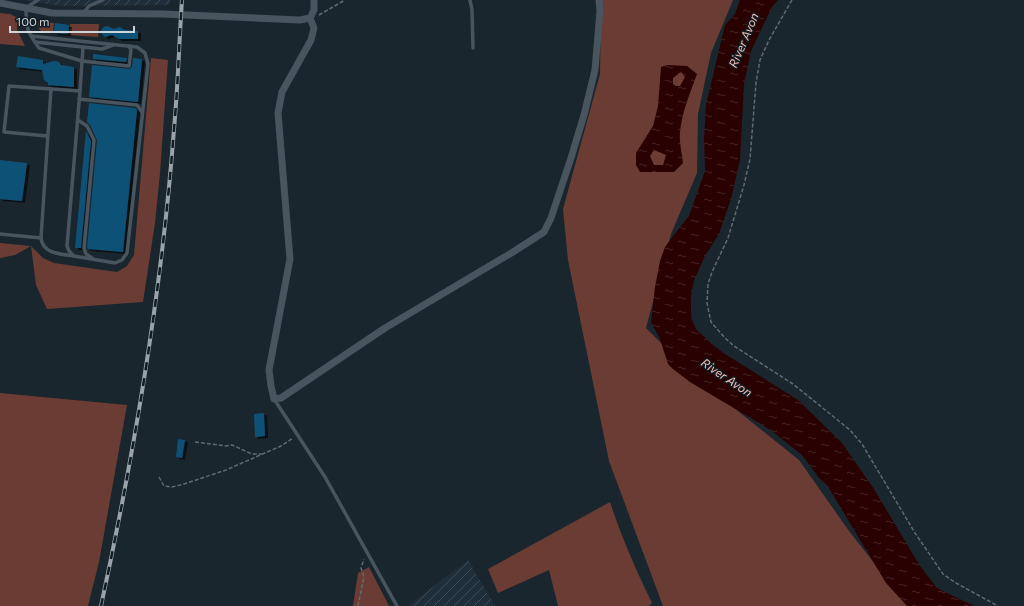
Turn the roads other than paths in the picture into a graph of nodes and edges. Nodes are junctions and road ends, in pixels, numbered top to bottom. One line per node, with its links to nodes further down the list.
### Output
1 (26, 0): 9 (street)
2 (38, 0): 9 (lane)
3 (96, 0): 4 (lane)
4 (102, 0): 10 (lane)
5 (314, 0): 11 (street)
6 (470, 0): 17 (lane)
7 (599, 0): 29 (street)
8 (0, 3): 9 (street)
9 (26, 8): 10 (street); 12 (lane)
10 (82, 14): 11 (street)
11 (310, 18): 29 (street)
12 (31, 36): 13 (lane); 14 (lane)
13 (35, 42): 16 (lane); 18 (lane)
14 (113, 45): 15 (lane); 16 (lane)
15 (128, 46): 18 (lane); 22 (lane)
16 (83, 47): 18 (lane)
17 (473, 48)
18 (82, 61): 20 (lane)
19 (51, 89): 20 (lane); 24 (lane); 24 (lane)
20 (80, 91): 21 (lane)
21 (79, 99): 22 (lane); 23 (lane)
22 (142, 113): 28 (lane)
23 (78, 120): 27 (lane); 28 (lane)
24 (48, 136): 26 (lane)
25 (0, 234): 26 (lane)
26 (41, 238): 27 (lane)
27 (74, 256): 28 (lane)
28 (94, 259)
29 (274, 399): 30 (lane)
30 (397, 606)

